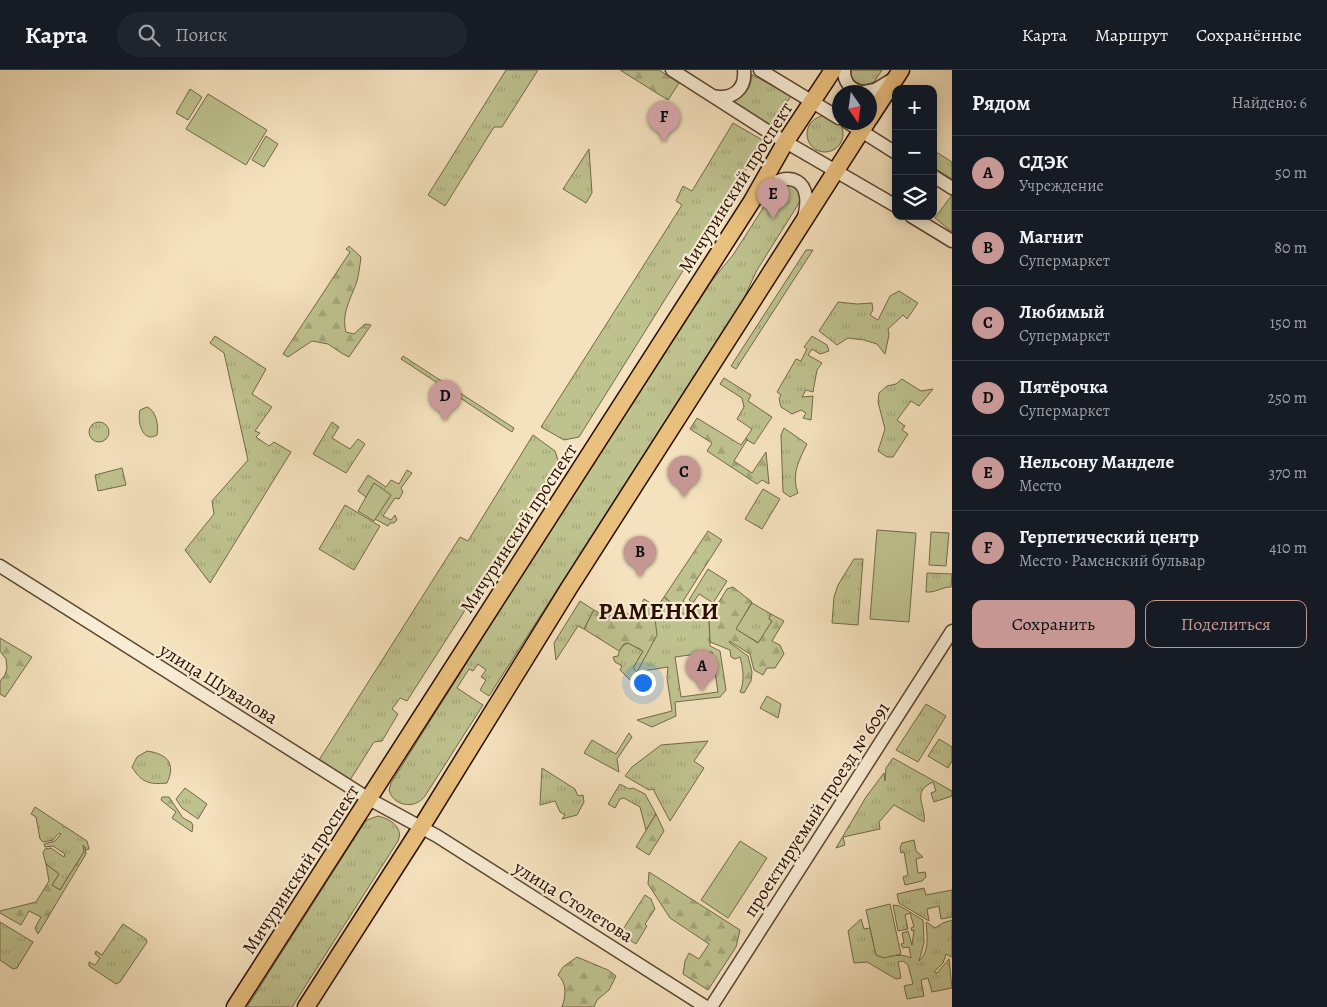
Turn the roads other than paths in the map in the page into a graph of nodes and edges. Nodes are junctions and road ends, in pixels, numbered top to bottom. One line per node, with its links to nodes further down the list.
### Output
1 (672, 70): 9 (street)
2 (744, 70): 9 (street)
3 (760, 70): 10 (street)
4 (833, 70): 10 (main road, Мичуринский проспект)
5 (844, 70): 7 (street)
6 (900, 72): 8 (street); 11 (main road)
7 (847, 85)
8 (877, 88)
9 (713, 96): 15 (street)
10 (812, 101): 12 (street); 15 (main road, Мичуринский проспект)
11 (877, 107)
12 (832, 113)
13 (862, 130): 17 (main road)
14 (872, 130): 16 (street)
15 (786, 141): 17 (street); 20 (main road, Мичуринский проспект)
16 (892, 149)
17 (836, 172): 21 (street); 23 (main road)
18 (937, 179): 19 (street)
19 (952, 188)
20 (752, 201): 23 (street); 27 (main road, Мичуринский проспект)
21 (892, 204)
22 (918, 220): 24 (street)
23 (800, 227): 28 (main road)
24 (952, 241)
25 (0, 566): 27 (street, улица Шувалова)
26 (952, 631): 32 (street, проектируемый проезд № 6091)
27 (369, 799): 28 (street, улица Шувалова); 29 (main road, Мичуринский проспект)
28 (422, 826): 30 (main road); 31 (street, улица Столетова)
29 (235, 1007)
30 (306, 1007)
31 (706, 1007)
32 (711, 1007)

